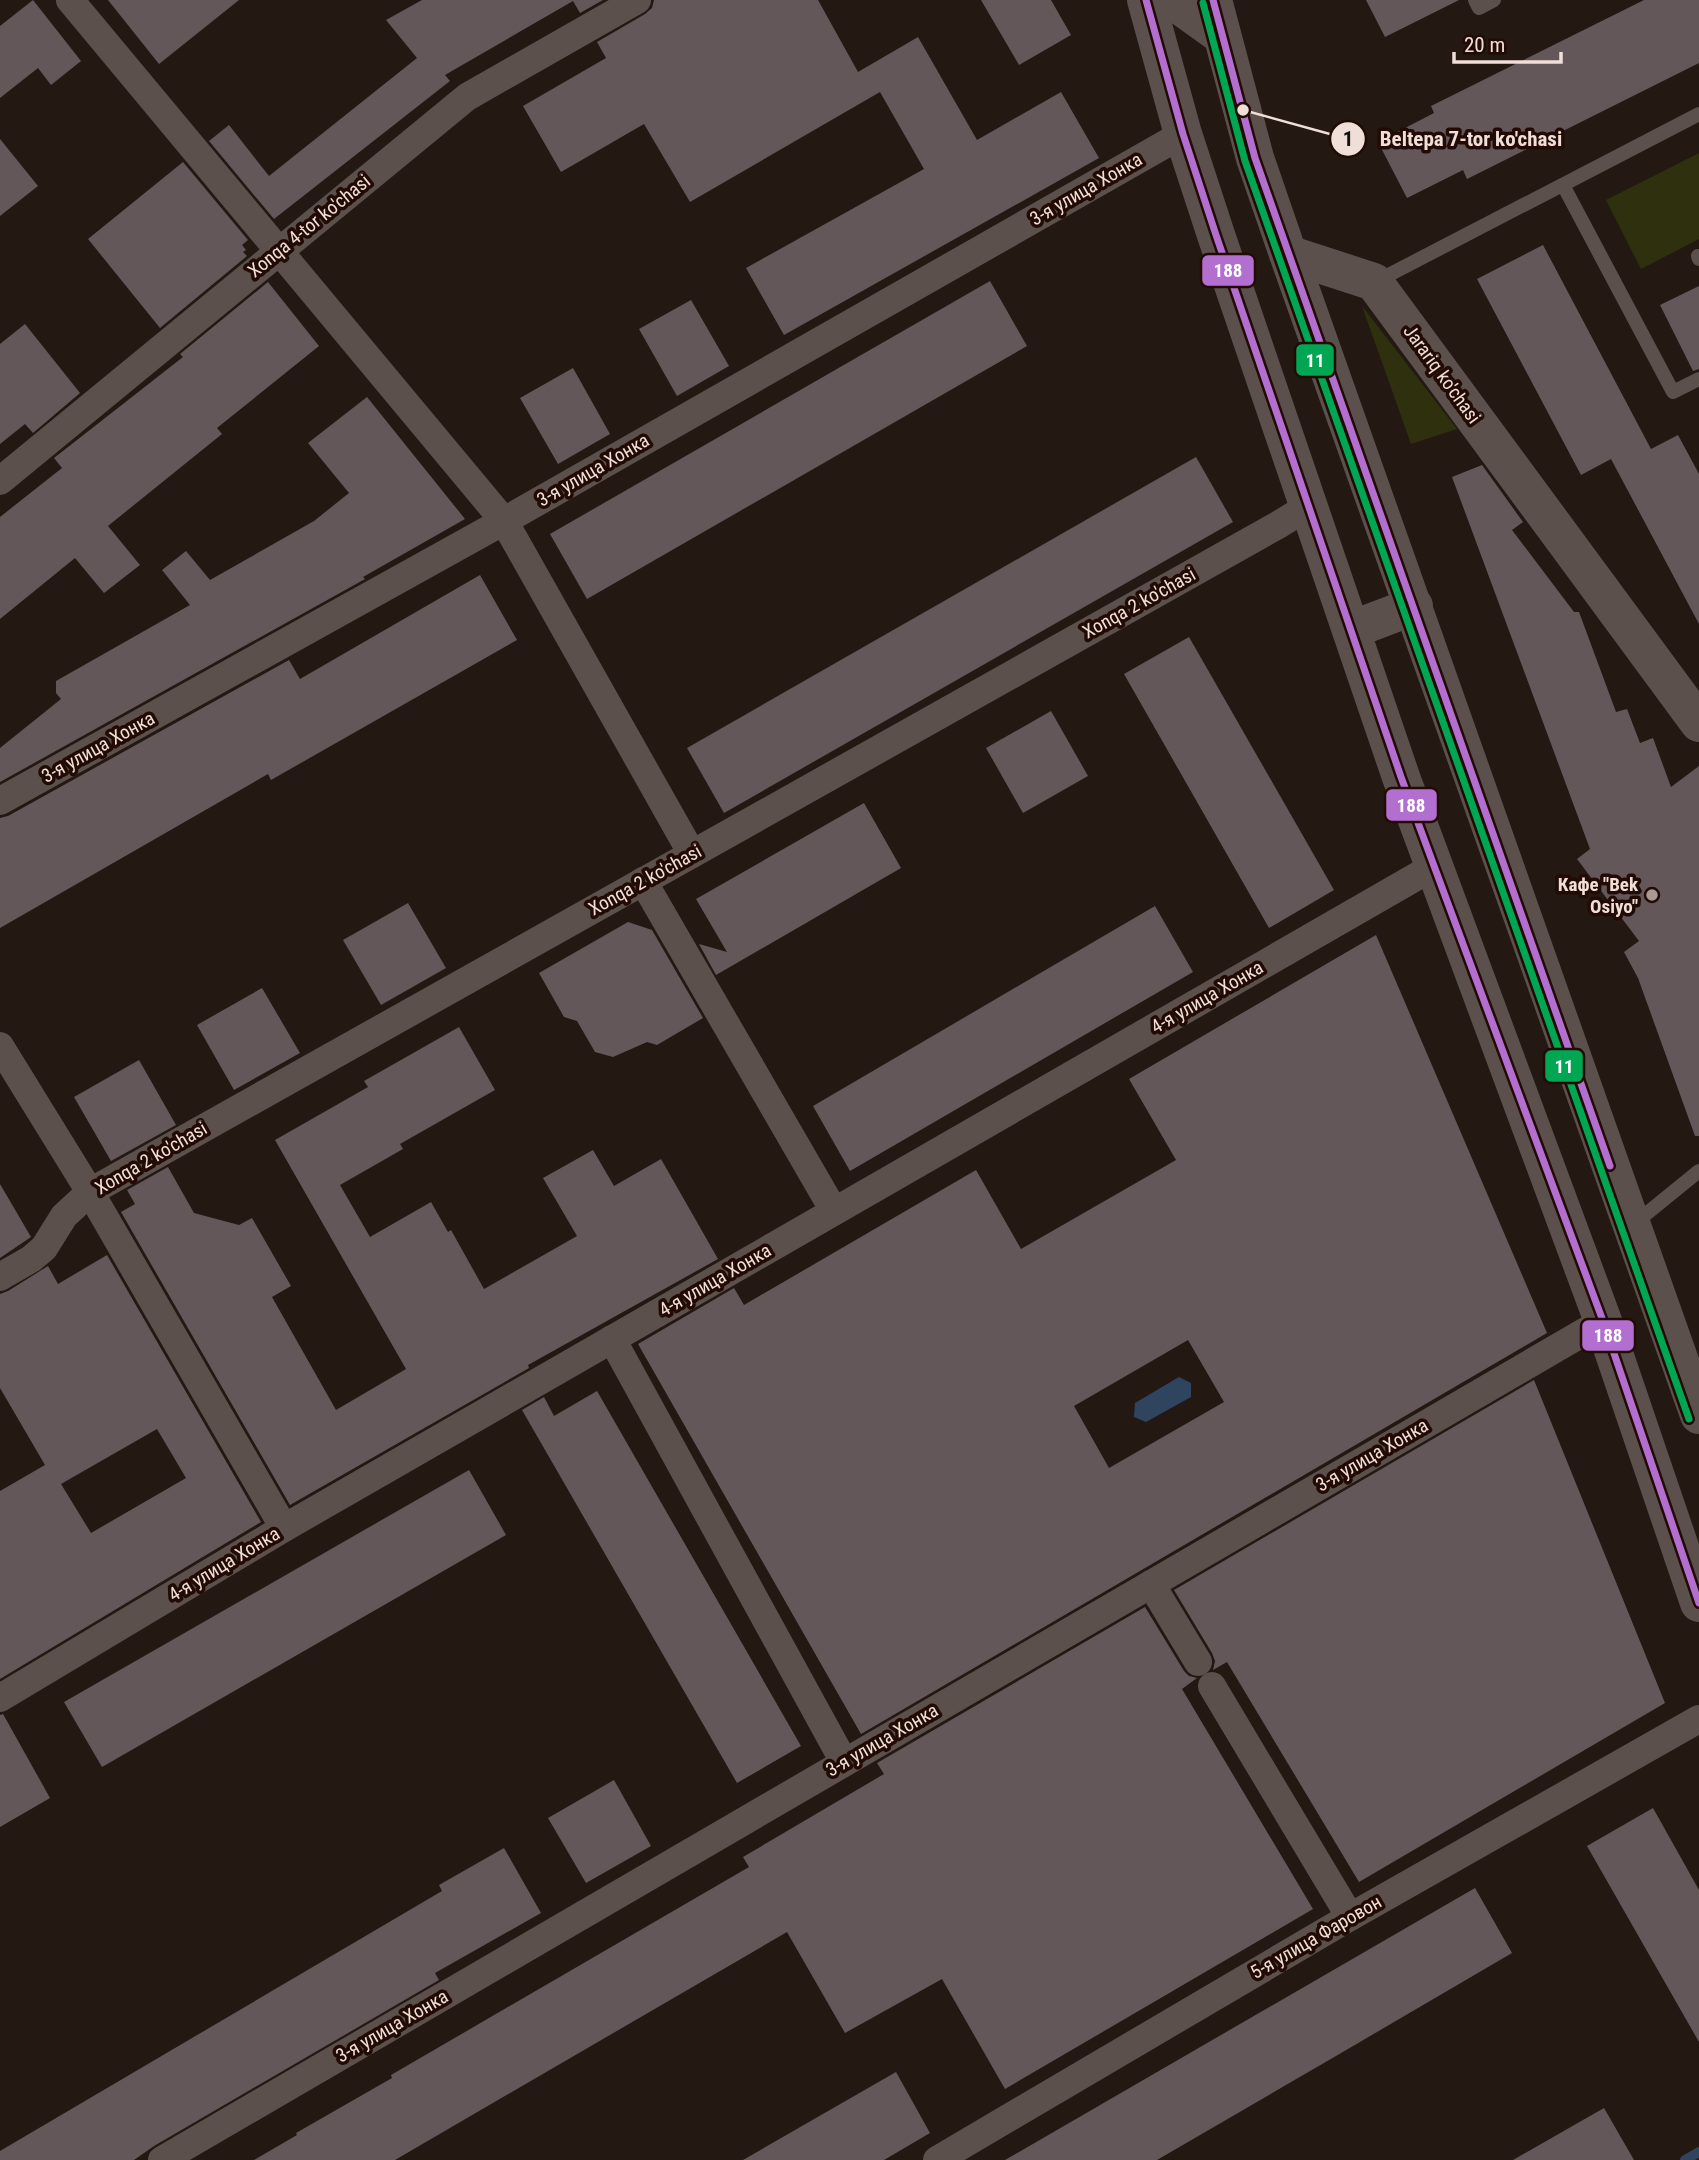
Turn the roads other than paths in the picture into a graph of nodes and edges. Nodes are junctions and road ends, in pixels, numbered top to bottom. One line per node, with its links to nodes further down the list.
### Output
1 (70, 0): 11 (street)
2 (637, 0): 11 (street, Xonqa 4-tor ko'chasi)
3 (1146, 0): 9 (main road)
4 (1172, 0): 7 (main road)
5 (1475, 0): 6 (lane)
6 (1494, 0)
7 (1217, 18): 12 (main road)
8 (1699, 114): 10 (lane)
9 (1183, 134): 16 (main road); 17 (street, 3-я улица Хонка)
10 (1563, 185): 13 (lane); 14 (lane)
11 (279, 251): 15 (street, Xonqa 4-tor ko'chasi); 17 (street)
12 (1288, 254): 13 (main road); 18 (main road)
13 (1374, 282): 20 (main road, Jarariq ko'chasi)
14 (1699, 379)
15 (0, 481)
16 (1309, 506): 19 (main road); 22 (street, Xonqa 2 ko'chasi)
17 (504, 521): 21 (street, 3-я улица Хонка); 22 (street)
18 (1414, 606): 19 (main road); 29 (main road)
19 (1351, 630): 23 (main road)
20 (1699, 723)
21 (0, 801)
22 (692, 854): 24 (street, Xonqa 2 ko'chasi)
23 (1433, 867): 28 (street, 4-я улица Хонка); 31 (main road)
24 (643, 881): 27 (street, Xonqa 2 ko'chasi); 28 (street)
25 (0, 1046): 27 (street)
26 (1699, 1171): 29 (lane)
27 (90, 1192): 30 (street, Xonqa 2 ko'chasi); 34 (street)
28 (834, 1211): 32 (street, 4-я улица Хонка)
29 (1632, 1226): 33 (main road)
30 (0, 1277)
31 (1603, 1321): 35 (street, 3-я улица Хонка); 36 (main road)
32 (612, 1339): 34 (street, 4-я улица Хонка); 41 (street)
33 (1699, 1415)
34 (284, 1528): 39 (street, 4-я улица Хонка)
35 (1151, 1584): 37 (street); 41 (street, 3-я улица Хонка)
36 (1699, 1603)
37 (1198, 1662)
38 (1212, 1686): 42 (street)
39 (0, 1698)
40 (1699, 1719): 42 (street, 5-я улица Фаровон)
41 (844, 1762): 43 (street, 3-я улица Хонка)
42 (1350, 1917): 44 (street, 5-я улица Фаровон)
43 (162, 2160)
44 (937, 2160)

